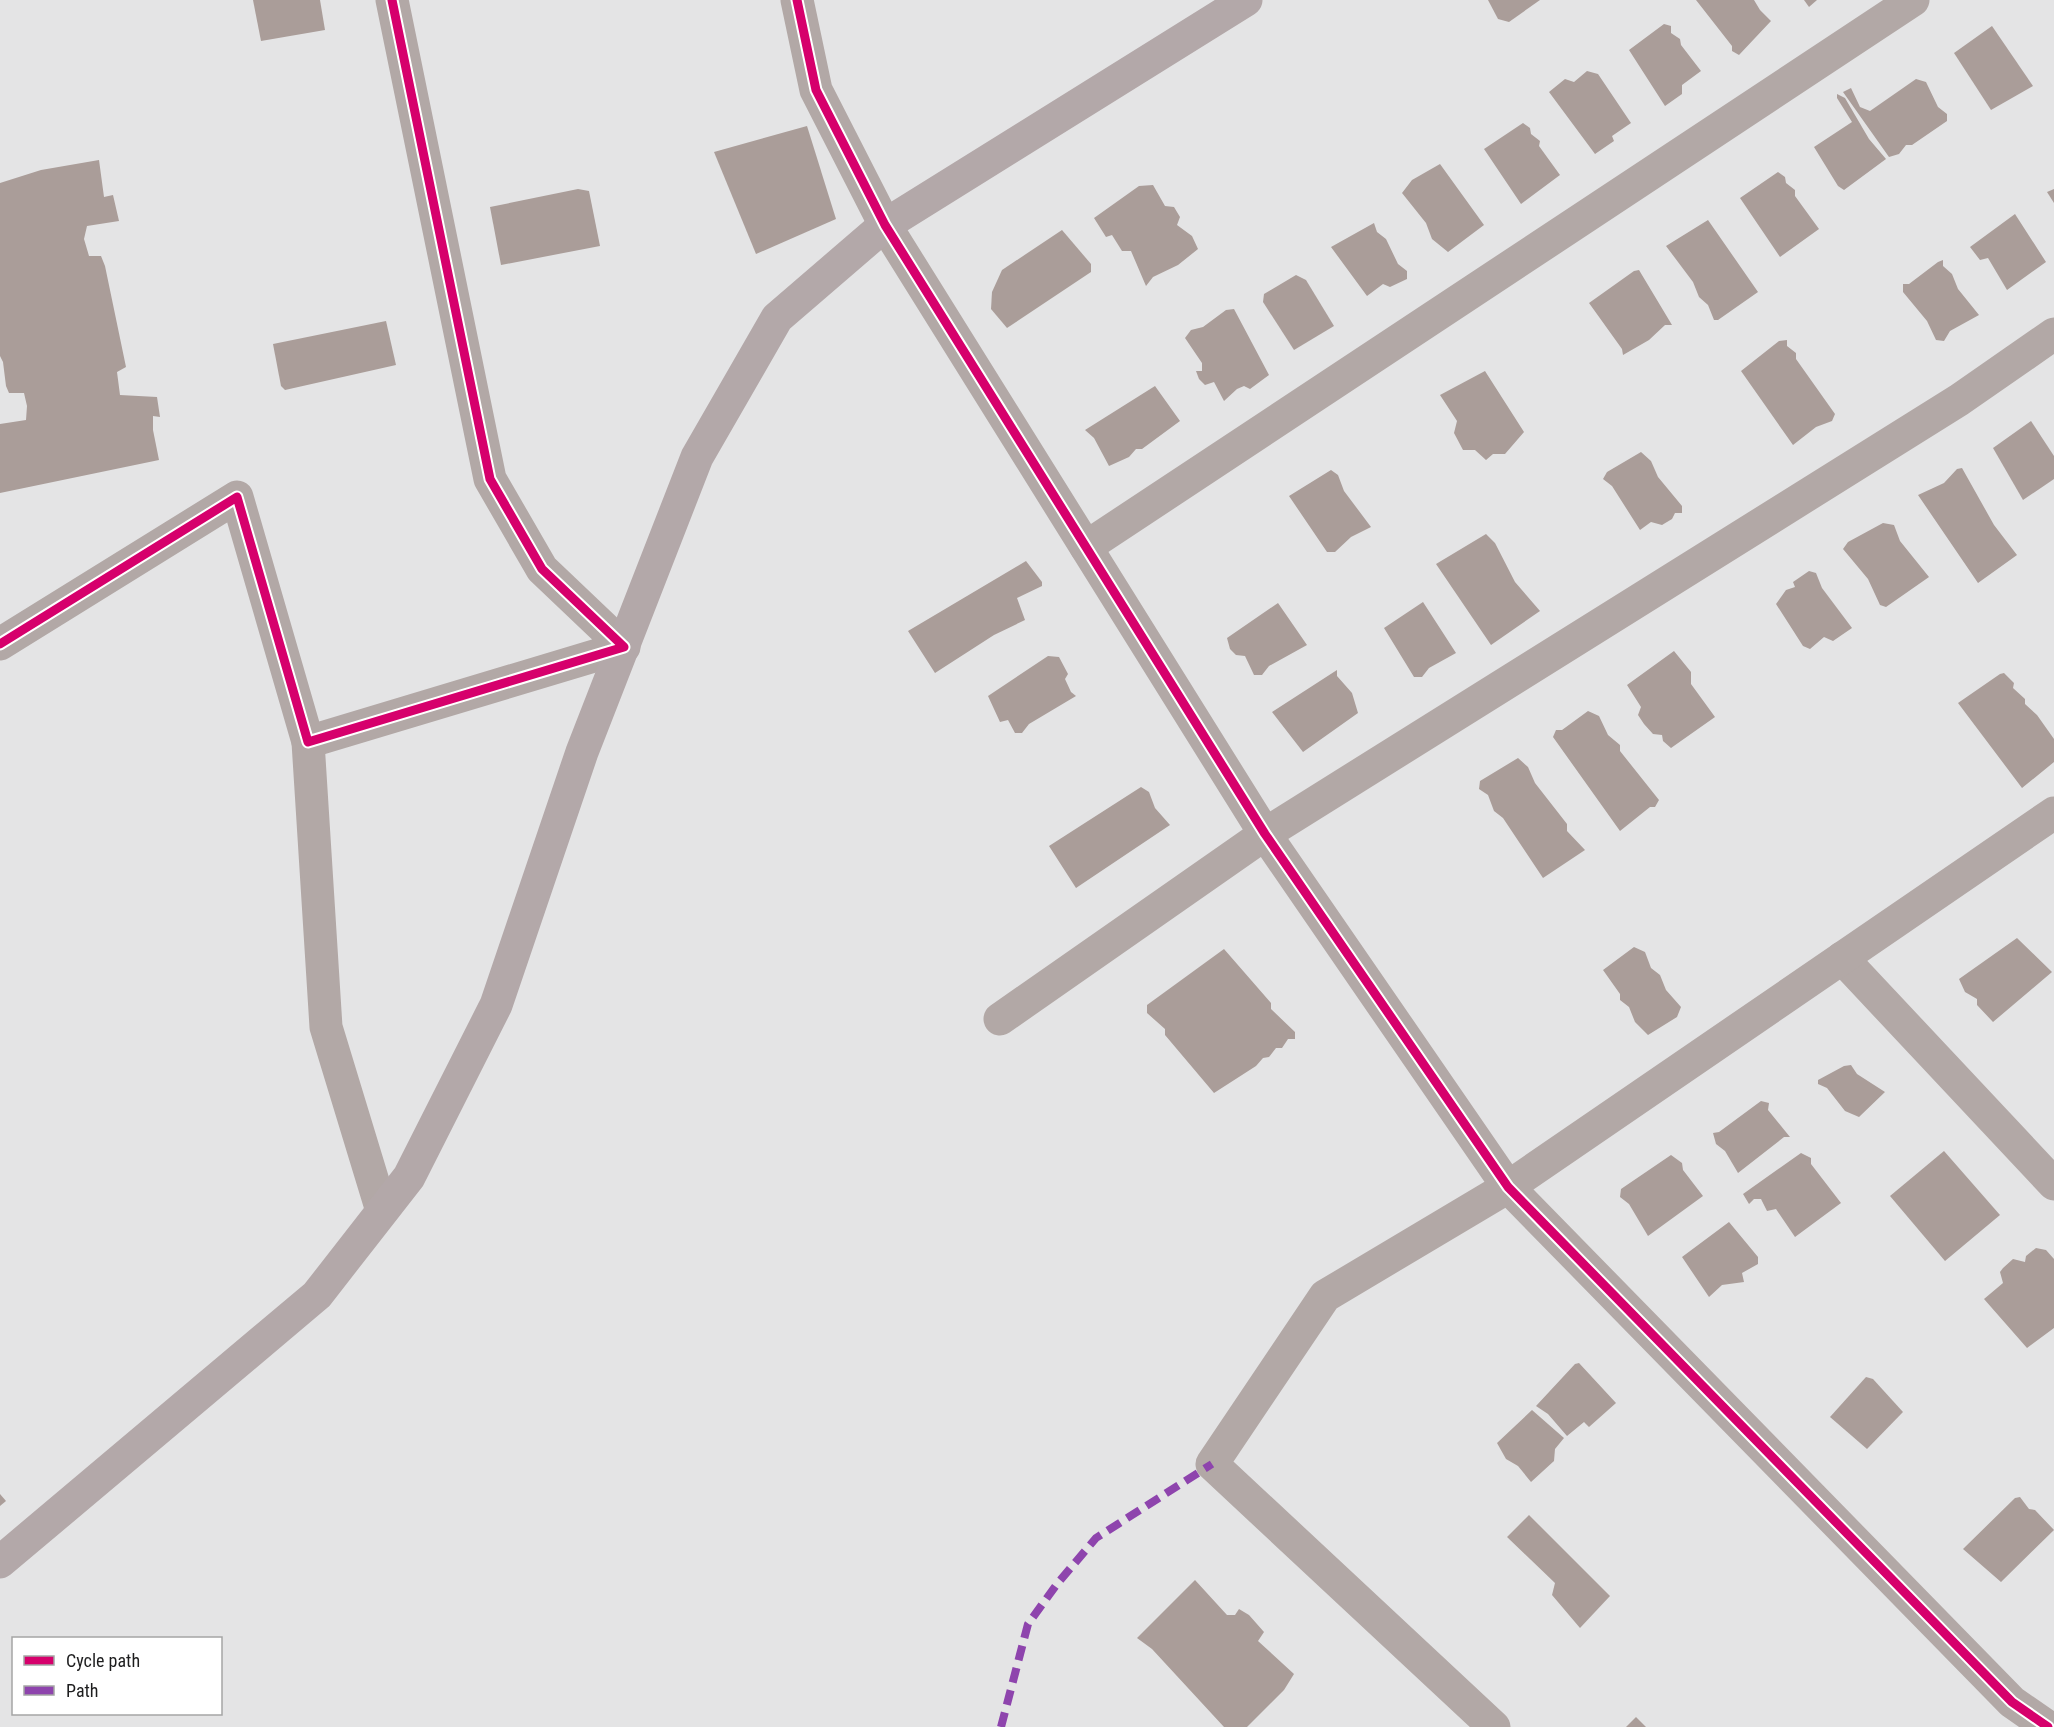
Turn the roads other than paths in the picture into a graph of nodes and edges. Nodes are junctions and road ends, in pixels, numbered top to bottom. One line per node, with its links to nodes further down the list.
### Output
1 (392, 0): 9 (street)
2 (797, 0): 5 (street)
3 (1246, 0): 5 (main road)
4 (1913, 0): 7 (street)
5 (885, 225): 7 (street); 9 (main road)
6 (2054, 334): 12 (street)
7 (1086, 548): 12 (street)
8 (0, 644): 10 (street)
9 (624, 647): 10 (street); 17 (main road)
10 (308, 742): 17 (street)
11 (2054, 813): 13 (street)
12 (1265, 834): 14 (street); 16 (street)
13 (1842, 958): 15 (street); 16 (street)
14 (1000, 1019)
15 (2054, 1184)
16 (1508, 1187): 19 (street); 20 (street)
17 (382, 1210): 18 (main road)
18 (0, 1562)
19 (1494, 1727)
20 (2048, 1727)

